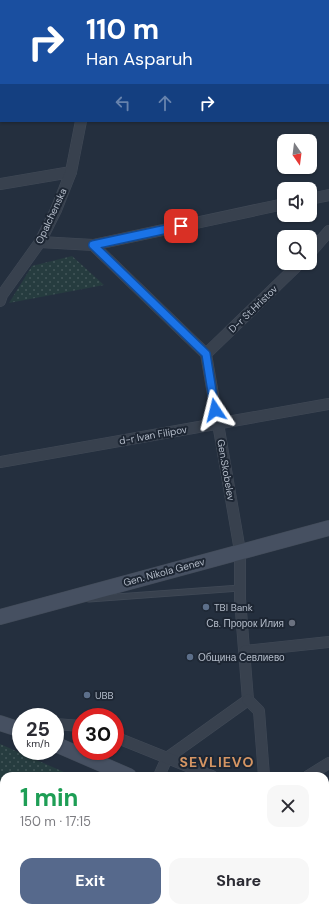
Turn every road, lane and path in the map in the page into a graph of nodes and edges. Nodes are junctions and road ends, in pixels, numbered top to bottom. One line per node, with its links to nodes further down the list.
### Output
1 (81, 122): 2 (street, Opalchenska)
2 (71, 172): 3 (street); 8 (street, Opalchenska)
3 (0, 184)
4 (329, 195): 5 (street)
5 (317, 198)
6 (277, 206): 9 (street)
7 (329, 231): 10 (street)
8 (40, 242): 9 (street); 12 (street, Opalchenska)
9 (93, 245): 13 (street)
10 (317, 245)
11 (293, 270): 13 (street, D-r St.Hristov)
12 (0, 301)
13 (206, 354): 15 (street, Gen.Skobelev)
14 (329, 404): 15 (street, d-r Ivan Filipov)
15 (218, 424): 16 (street, d-r Ivan Filipov); 18 (street, Gen.Skobelev)
16 (0, 462)
17 (329, 528): 18 (street, Gen. Nikola Genev)
18 (240, 551): 19 (street, Gen.Skobelev); 20 (street, Gen. Nikola Genev)
19 (240, 588): 20 (lane); 23 (street, Gen.Skobelev)
20 (81, 595): 21 (street, Gen. Nikola Genev)
21 (0, 617)
22 (329, 642): 23 (street)
23 (245, 652): 24 (street, Gen.Skobelev)
24 (248, 700): 29 (street); 34 (street)
25 (0, 723): 26 (street)
26 (12, 727)
27 (124, 741): 29 (street)
28 (64, 748): 31 (street)
29 (167, 758): 32 (street); 33 (street)
30 (329, 764): 35 (street)
31 (117, 772)
32 (162, 772)
33 (202, 772)
34 (264, 772)
35 (315, 772)

